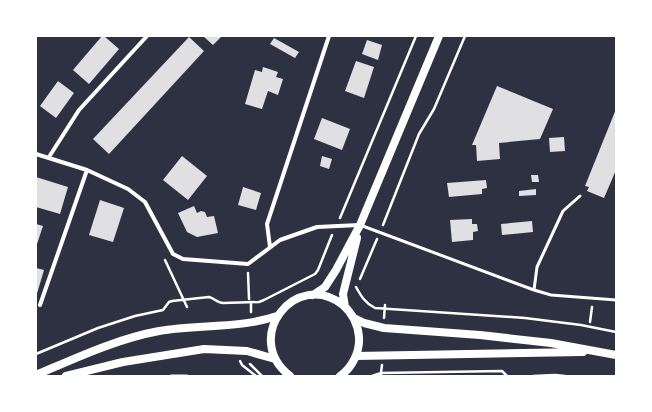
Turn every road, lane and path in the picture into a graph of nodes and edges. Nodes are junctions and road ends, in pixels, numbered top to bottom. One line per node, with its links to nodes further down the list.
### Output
1 (147, 36): 6 (street)
2 (329, 36): 12 (street)
3 (439, 36): 9 (main road)
4 (465, 36): 10 (path)
5 (36, 154): 6 (street)
6 (49, 157): 7 (street)
7 (87, 170): 11 (street); 21 (street)
8 (580, 196): 16 (lane)
9 (360, 225): 10 (lane); 12 (street); 17 (main road); 23 (main road)
10 (380, 232): 14 (path); 16 (lane)
11 (165, 240): 13 (street); 22 (path)
12 (270, 247): 13 (street)
13 (248, 264): 19 (path)
14 (360, 279)
15 (354, 284): 27 (path)
16 (534, 290): 18 (lane)
17 (313, 295): 23 (main road); 24 (main road)
18 (594, 298): 20 (lane); 26 (path)
19 (249, 299)
20 (616, 300)
21 (40, 305)
22 (187, 307)
23 (345, 307): 25 (main road)
24 (277, 316): 32 (main road); 34 (main road)
25 (354, 318): 28 (main road); 30 (main road)
26 (590, 322)
27 (616, 332)
28 (604, 352): 29 (main road); 30 (main road)
29 (616, 355)
30 (356, 356): 41 (main road)
31 (240, 357): 38 (path)
32 (275, 359): 35 (main road); 40 (main road)
33 (248, 361): 39 (path)
34 (36, 375)
35 (66, 376)
36 (171, 376): 37 (lane)
37 (187, 376)
38 (256, 376)
39 (262, 376)
40 (290, 376)
41 (340, 376)
42 (372, 376): 43 (path)
43 (381, 376)
44 (533, 376): 45 (path)
45 (565, 376)

